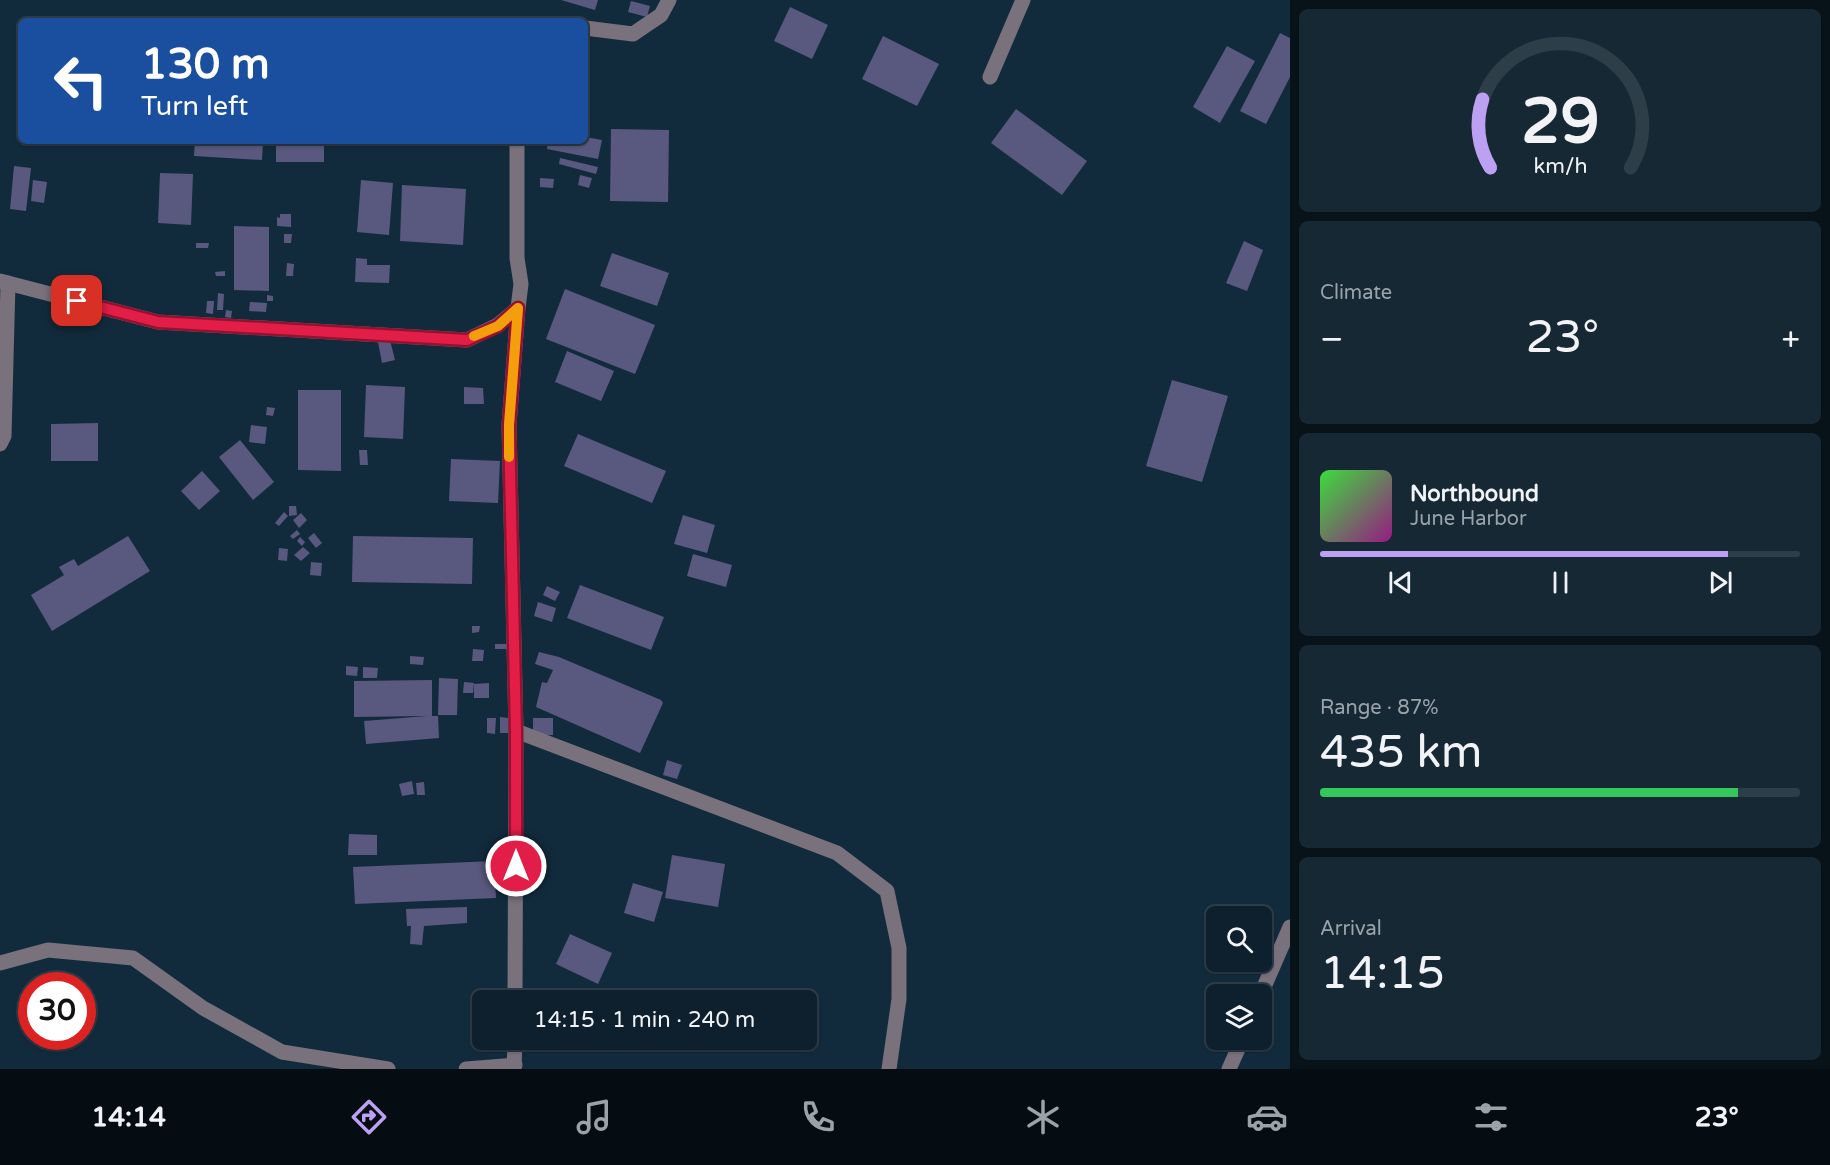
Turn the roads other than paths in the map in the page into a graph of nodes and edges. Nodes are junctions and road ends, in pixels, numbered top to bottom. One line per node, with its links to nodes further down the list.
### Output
1 (669, 0): 3 (street)
2 (1023, 0): 4 (street)
3 (588, 28)
4 (990, 76)
5 (517, 144): 7 (street)
6 (4, 282): 7 (street); 8 (street)
7 (518, 308): 9 (street)
8 (0, 444)
9 (516, 731): 13 (street); 19 (street)
10 (1290, 927): 12 (street)
11 (0, 963): 17 (street)
12 (1265, 984)
13 (515, 990)
14 (515, 1050): 16 (street)
15 (1238, 1050): 20 (street)
16 (515, 1067): 18 (street)
17 (388, 1069)
18 (465, 1069)
19 (889, 1069)
20 (1229, 1069)

